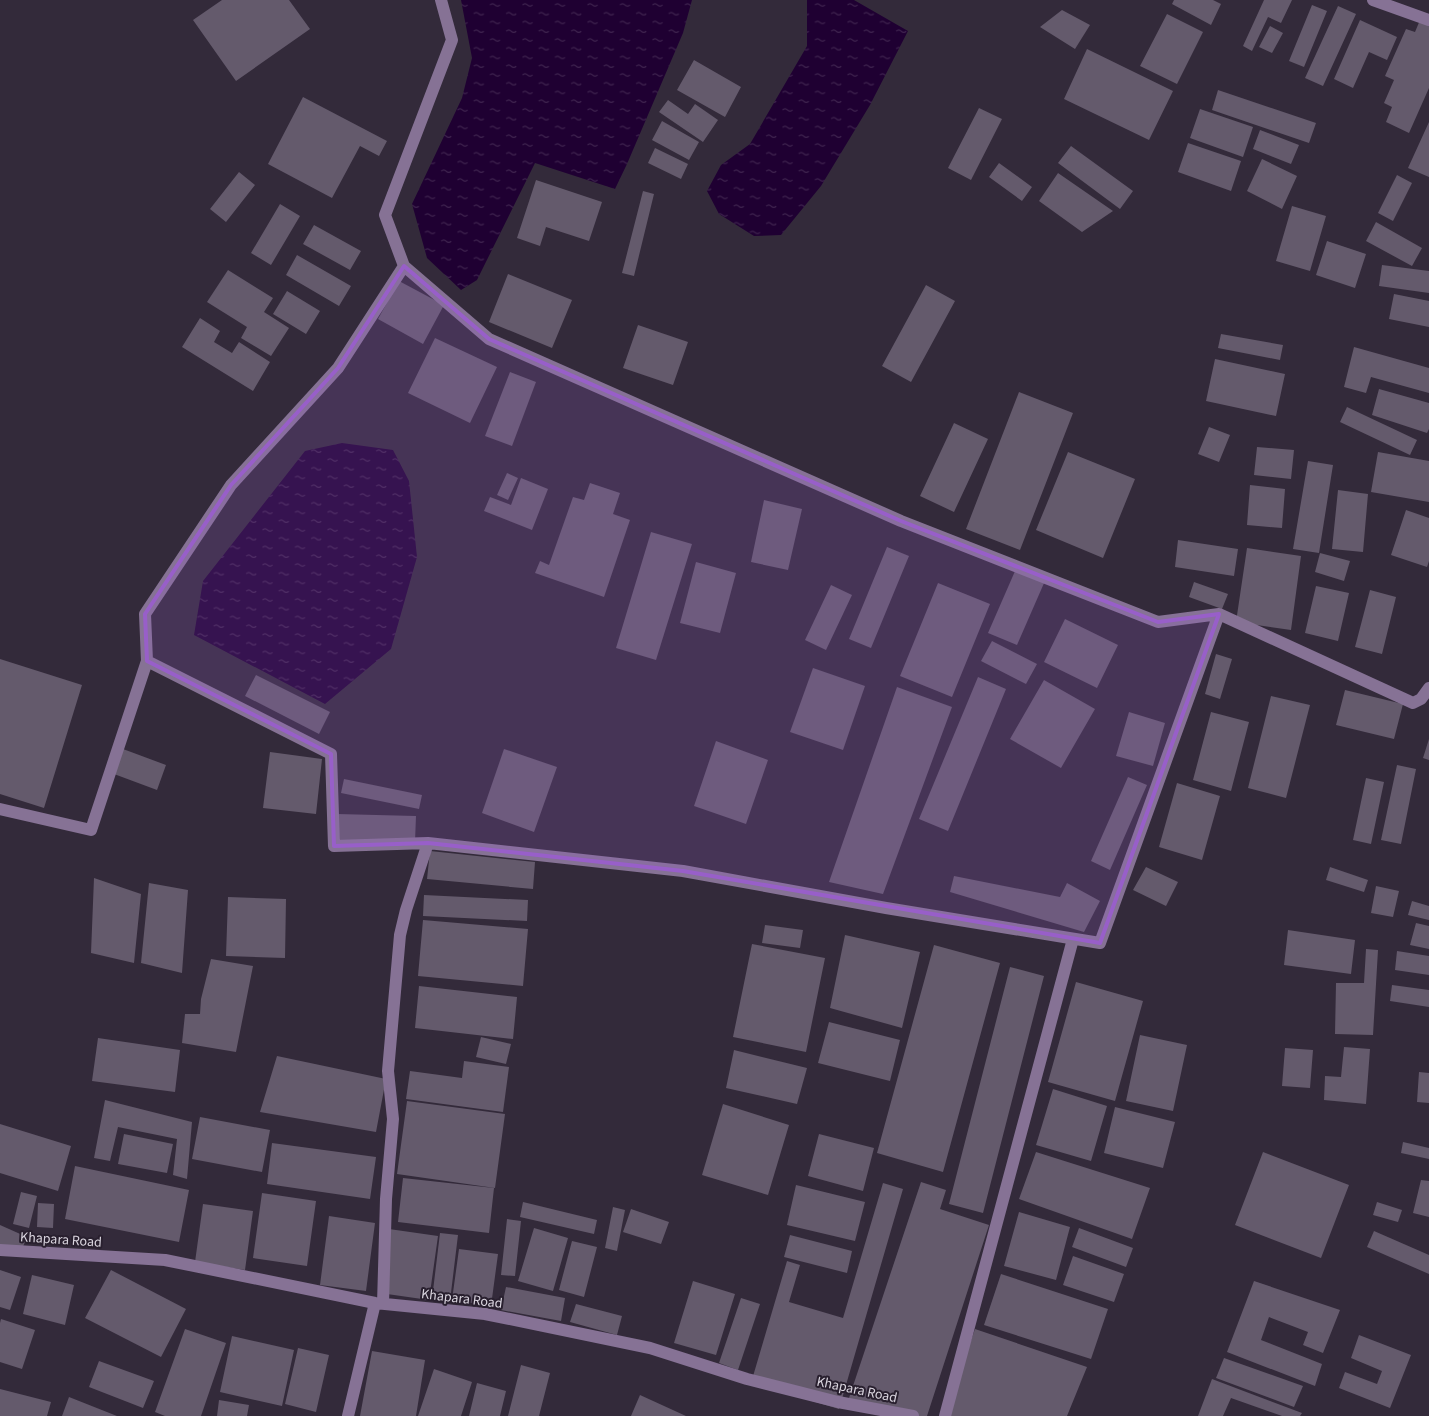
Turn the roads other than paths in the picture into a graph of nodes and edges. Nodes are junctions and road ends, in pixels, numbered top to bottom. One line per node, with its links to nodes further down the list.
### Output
1 (441, 0): 4 (street)
2 (1372, 0): 3 (street)
3 (1429, 20)
4 (404, 266): 5 (street); 6 (street)
5 (1219, 614): 7 (street); 10 (street)
6 (147, 661): 8 (street); 9 (street)
7 (1429, 688)
8 (0, 809)
9 (428, 843): 10 (street); 12 (street)
10 (1073, 939): 15 (street)
11 (0, 1250): 12 (street, Khapara Road)
12 (379, 1304): 13 (street); 14 (street, Khapara Road)
13 (348, 1416)
14 (913, 1416)
15 (945, 1416)

